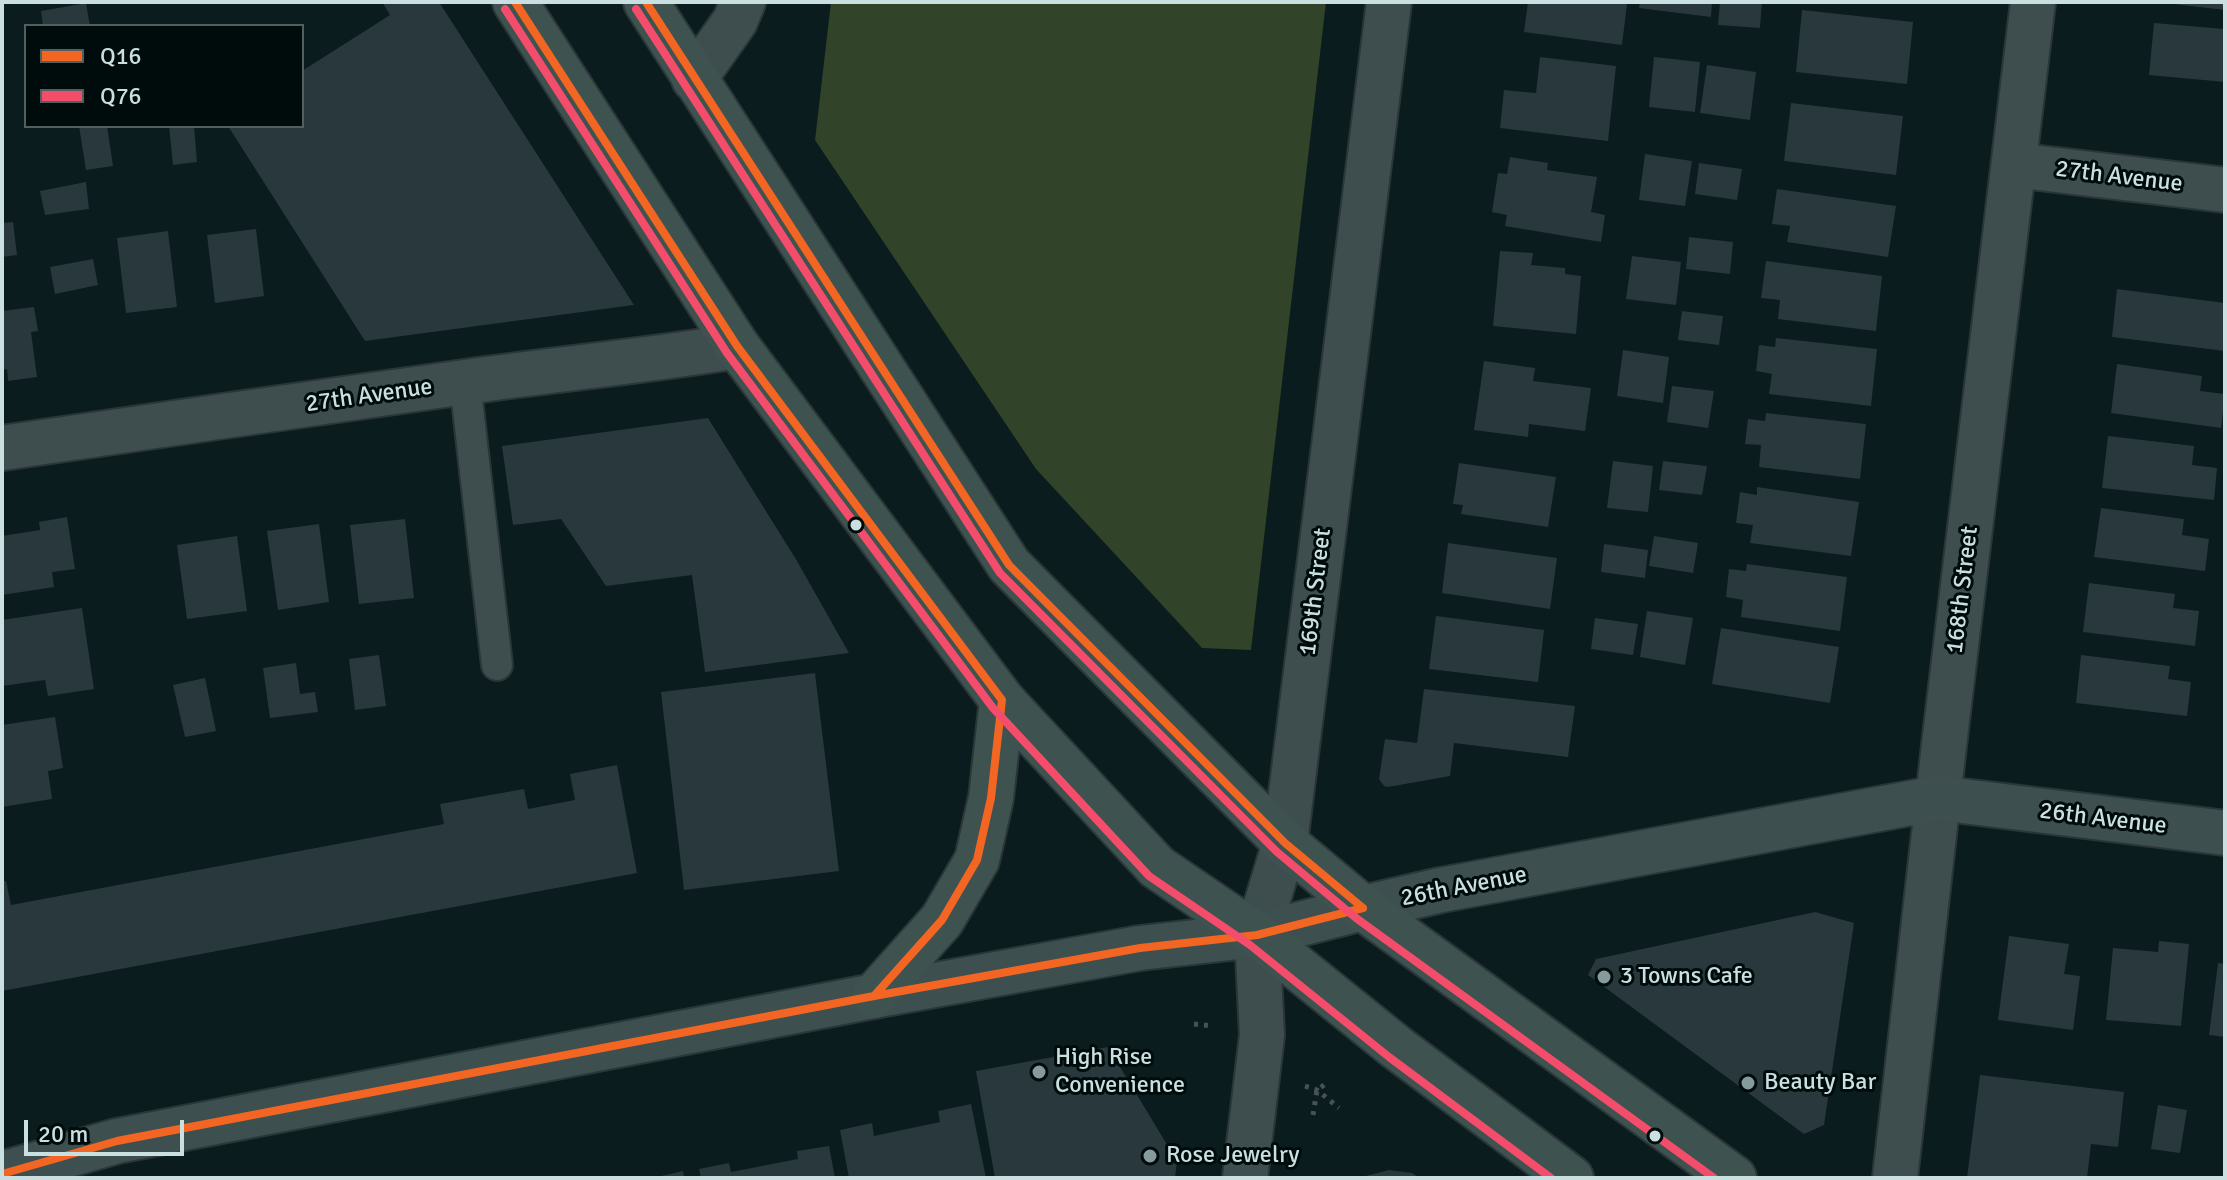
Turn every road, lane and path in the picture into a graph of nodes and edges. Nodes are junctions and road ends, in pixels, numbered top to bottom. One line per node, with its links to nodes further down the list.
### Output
1 (515, 2): 9 (main road)
2 (646, 2): 6 (main road)
3 (743, 2): 6 (street)
4 (1389, 2): 16 (street, 169th Street)
5 (2033, 2): 7 (street, 168th Street)
6 (694, 79): 16 (main road)
7 (2014, 165): 8 (street, 27th Avenue); 14 (street, 168th Street)
8 (2225, 190)
9 (737, 346): 10 (street, 27th Avenue); 13 (main road)
10 (465, 382): 11 (street, 27th Avenue); 12 (lane)
11 (2, 448)
12 (497, 665)
13 (1002, 700): 18 (main road); 19 (main road)
14 (1938, 798): 15 (street, 26th Avenue); 17 (street, 26th Avenue); 29 (street, 168th Street)
15 (2225, 833)
16 (1285, 843): 17 (main road); 18 (street, 169th Street)
17 (1363, 908): 18 (street, 26th Avenue); 28 (main road)
18 (1257, 935): 19 (street, 26th Avenue); 26 (street, 169th Street); 27 (main road)
19 (874, 996): 25 (street, 26th Avenue)
20 (1327, 1083): 22 (path)
21 (1304, 1086): 22 (path)
22 (1317, 1090): 23 (path); 24 (path)
23 (1339, 1108)
24 (1313, 1115)
25 (2, 1174)
26 (1245, 1178)
27 (1571, 1178)
28 (1734, 1178)
29 (1895, 1178)

